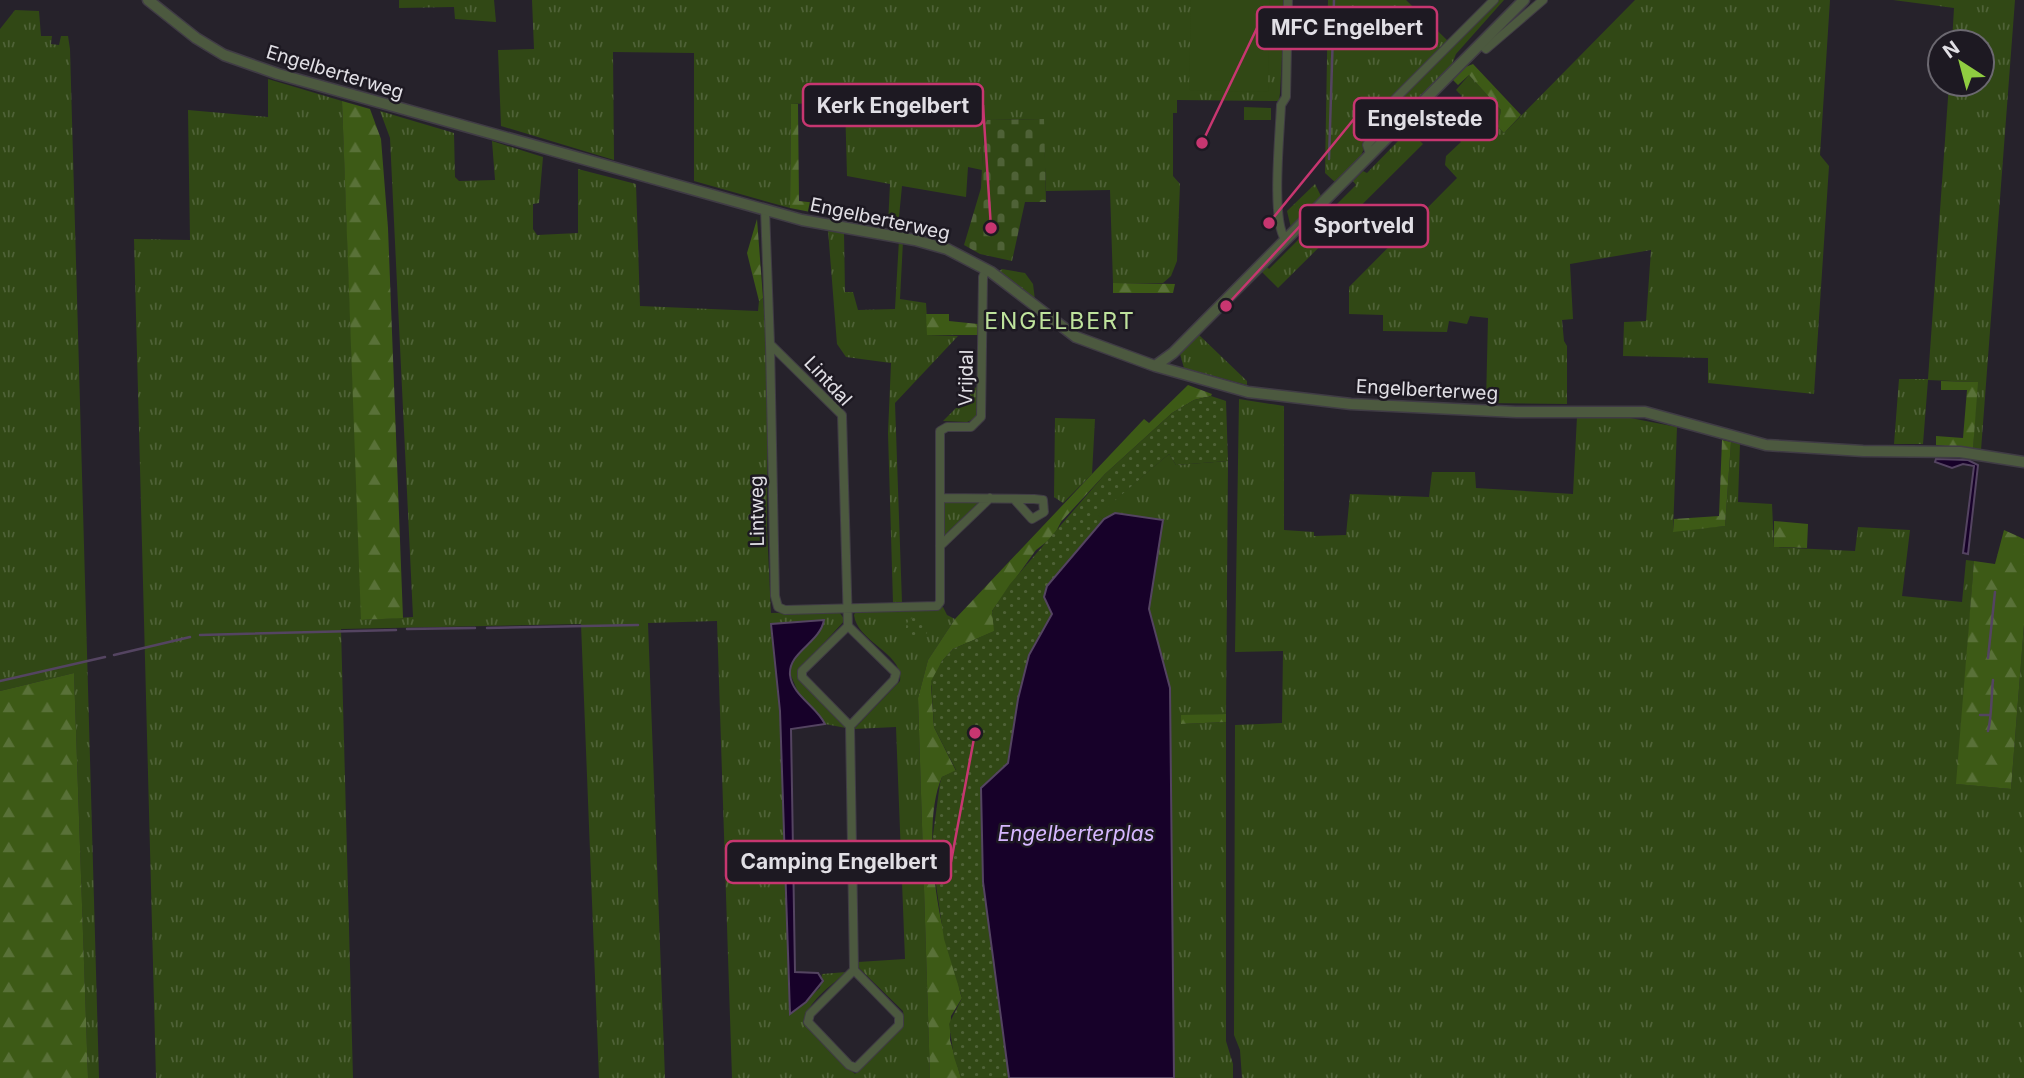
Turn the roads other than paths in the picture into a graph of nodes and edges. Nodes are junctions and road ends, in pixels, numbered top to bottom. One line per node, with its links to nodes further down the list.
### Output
1 (148, 0): 8 (street, Engelberterweg)
2 (1288, 0): 9 (street)
3 (1494, 0): 7 (street)
4 (1524, 0): 6 (street)
5 (1543, 0): 6 (street)
6 (1480, 44): 7 (street)
7 (1370, 154): 9 (street)
8 (765, 209): 10 (street, Engelberterweg); 11 (street)
9 (1285, 239): 12 (street)
10 (986, 269): 13 (street, Engelberterweg); 16 (street, Vrijdal)
11 (771, 344): 20 (street, Lintdal); 20 (street, Lintweg)
12 (1172, 354): 13 (street); 14 (street)
13 (1155, 366): 14 (street, Engelberterweg)
14 (1175, 373): 15 (street, Engelberterweg)
15 (2024, 462)
16 (940, 498): 17 (street); 19 (street, Vrijdal)
17 (990, 498): 18 (street); 19 (street)
18 (1014, 499)
19 (940, 546): 20 (street, Vrijdal)
20 (848, 609): 21 (street, Lintdal)
21 (848, 626): 22 (street); 22 (street)
22 (850, 726): 23 (street)
23 (854, 970): 23 (street)

